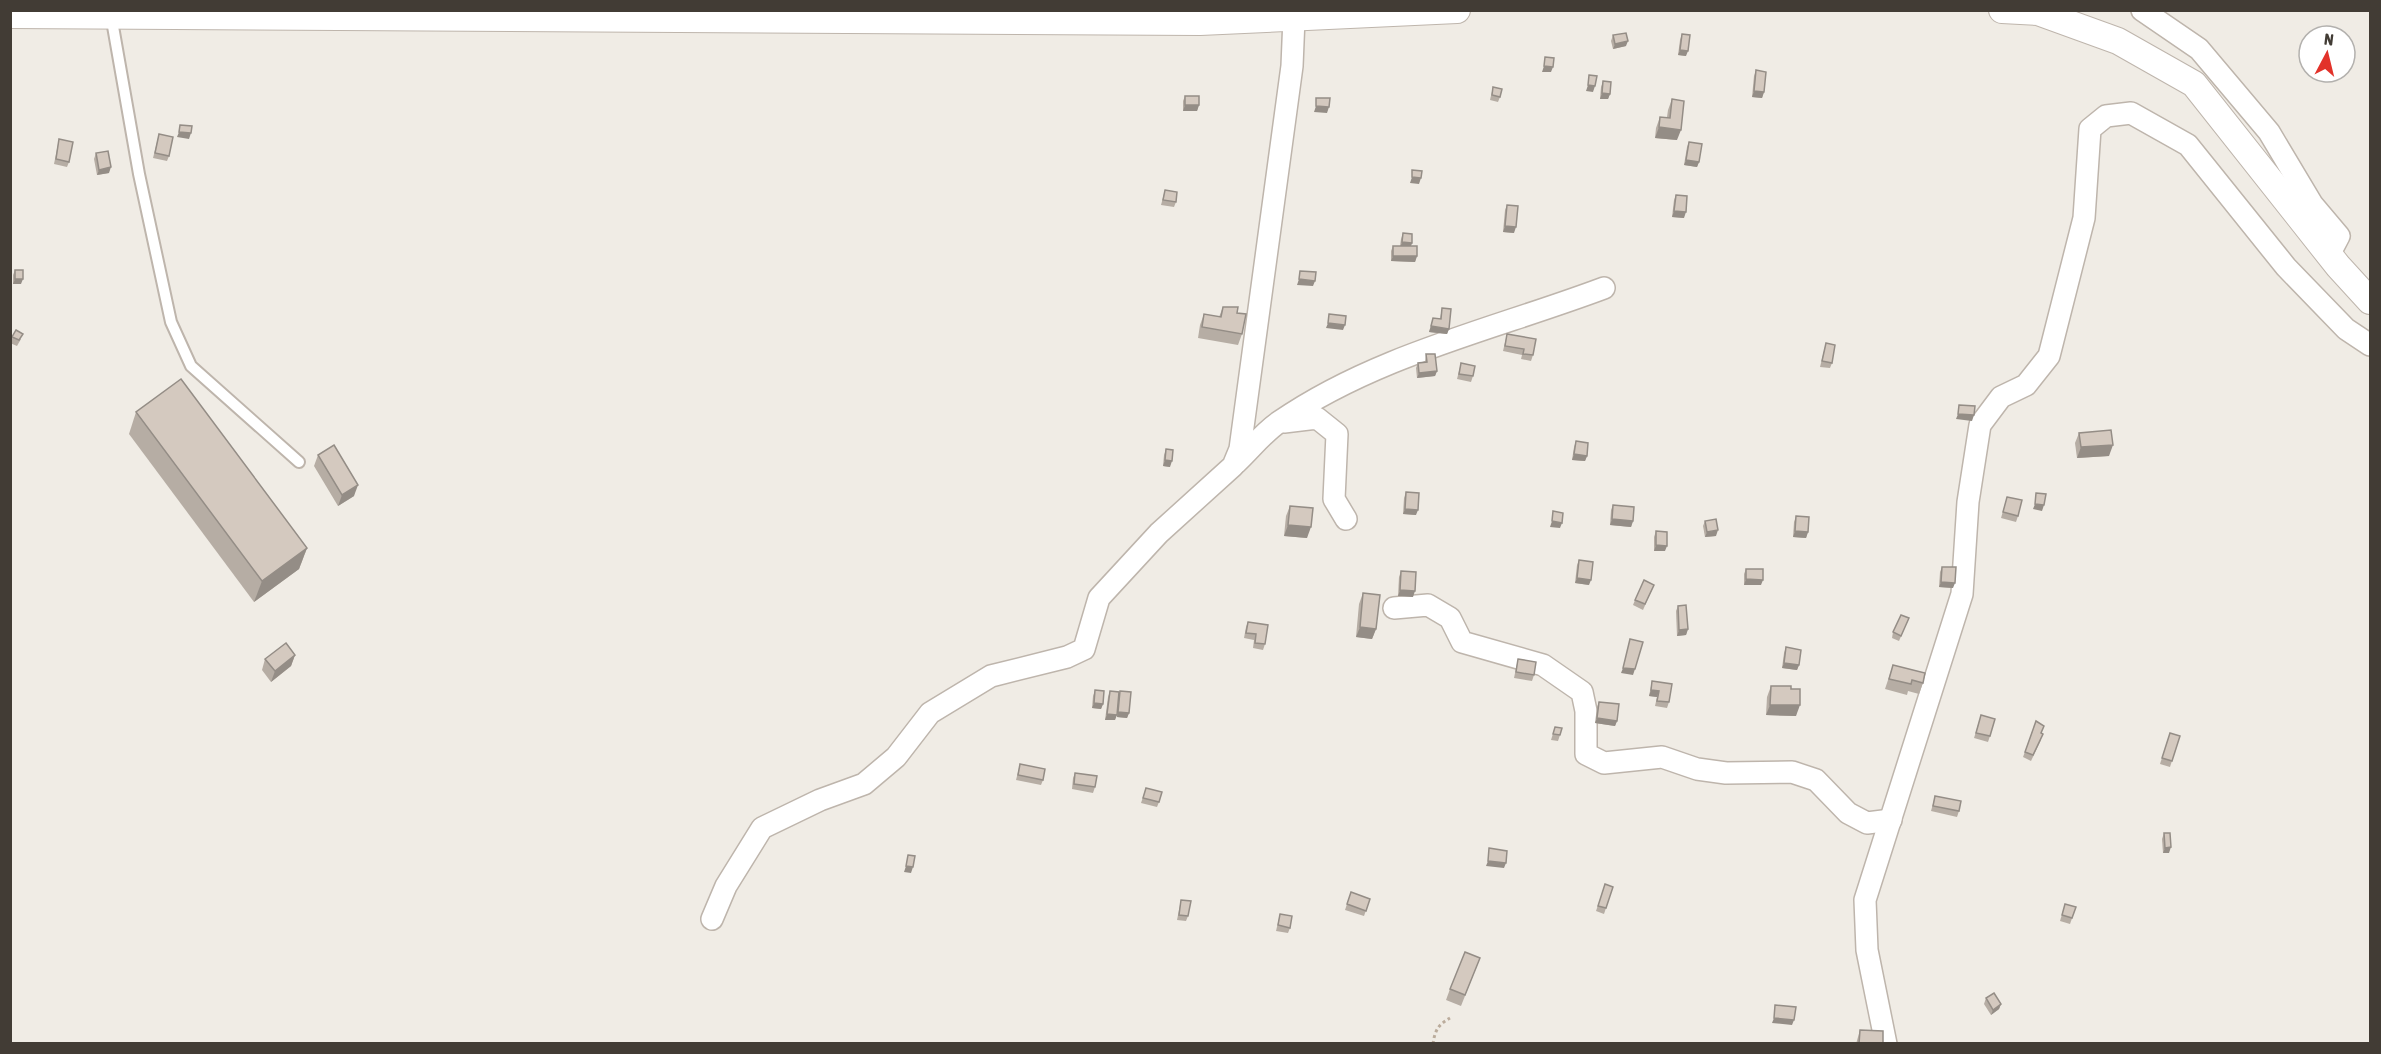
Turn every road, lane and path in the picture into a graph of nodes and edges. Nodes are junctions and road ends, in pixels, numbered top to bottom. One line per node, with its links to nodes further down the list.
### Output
1 (1457, 10): 7 (street)
2 (2002, 10): 8 (street)
3 (2142, 10): 8 (street)
4 (222, 13): 6 (street); 7 (street)
5 (10, 15): 6 (street)
6 (111, 15): 14 (lane)
7 (1294, 18): 12 (street)
8 (2329, 255): 10 (street)
9 (1604, 288): 13 (street)
10 (2370, 301)
11 (2370, 345): 18 (street)
12 (1245, 409): 13 (street); 15 (street)
13 (1277, 423): 15 (street); 16 (street)
14 (298, 462)
15 (1233, 466): 19 (street)
16 (1346, 519)
17 (1394, 608): 18 (street)
18 (1891, 820): 22 (street)
19 (712, 919)
20 (1450, 1018): 21 (path)
21 (1433, 1044)
22 (1886, 1044)

